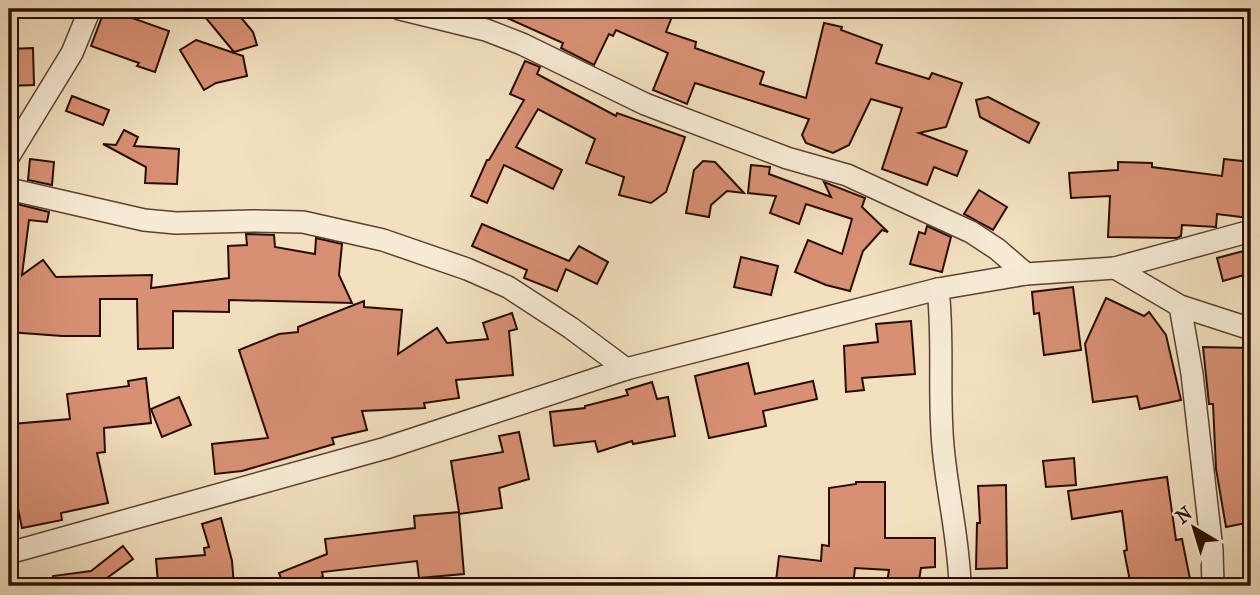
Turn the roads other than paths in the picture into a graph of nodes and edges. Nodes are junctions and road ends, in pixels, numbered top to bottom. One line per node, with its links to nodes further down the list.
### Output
1 (90, 9): 3 (street)
2 (400, 9): 7 (street)
3 (9, 156)
4 (9, 189): 11 (street)
5 (1251, 231): 6 (street)
6 (1115, 268): 7 (street); 9 (street)
7 (1026, 274): 8 (street)
8 (938, 289): 11 (street); 13 (street)
9 (1180, 306): 10 (street); 14 (street)
10 (1251, 330)
11 (626, 369): 12 (street)
12 (11, 545)
13 (960, 586)
14 (1213, 586)

